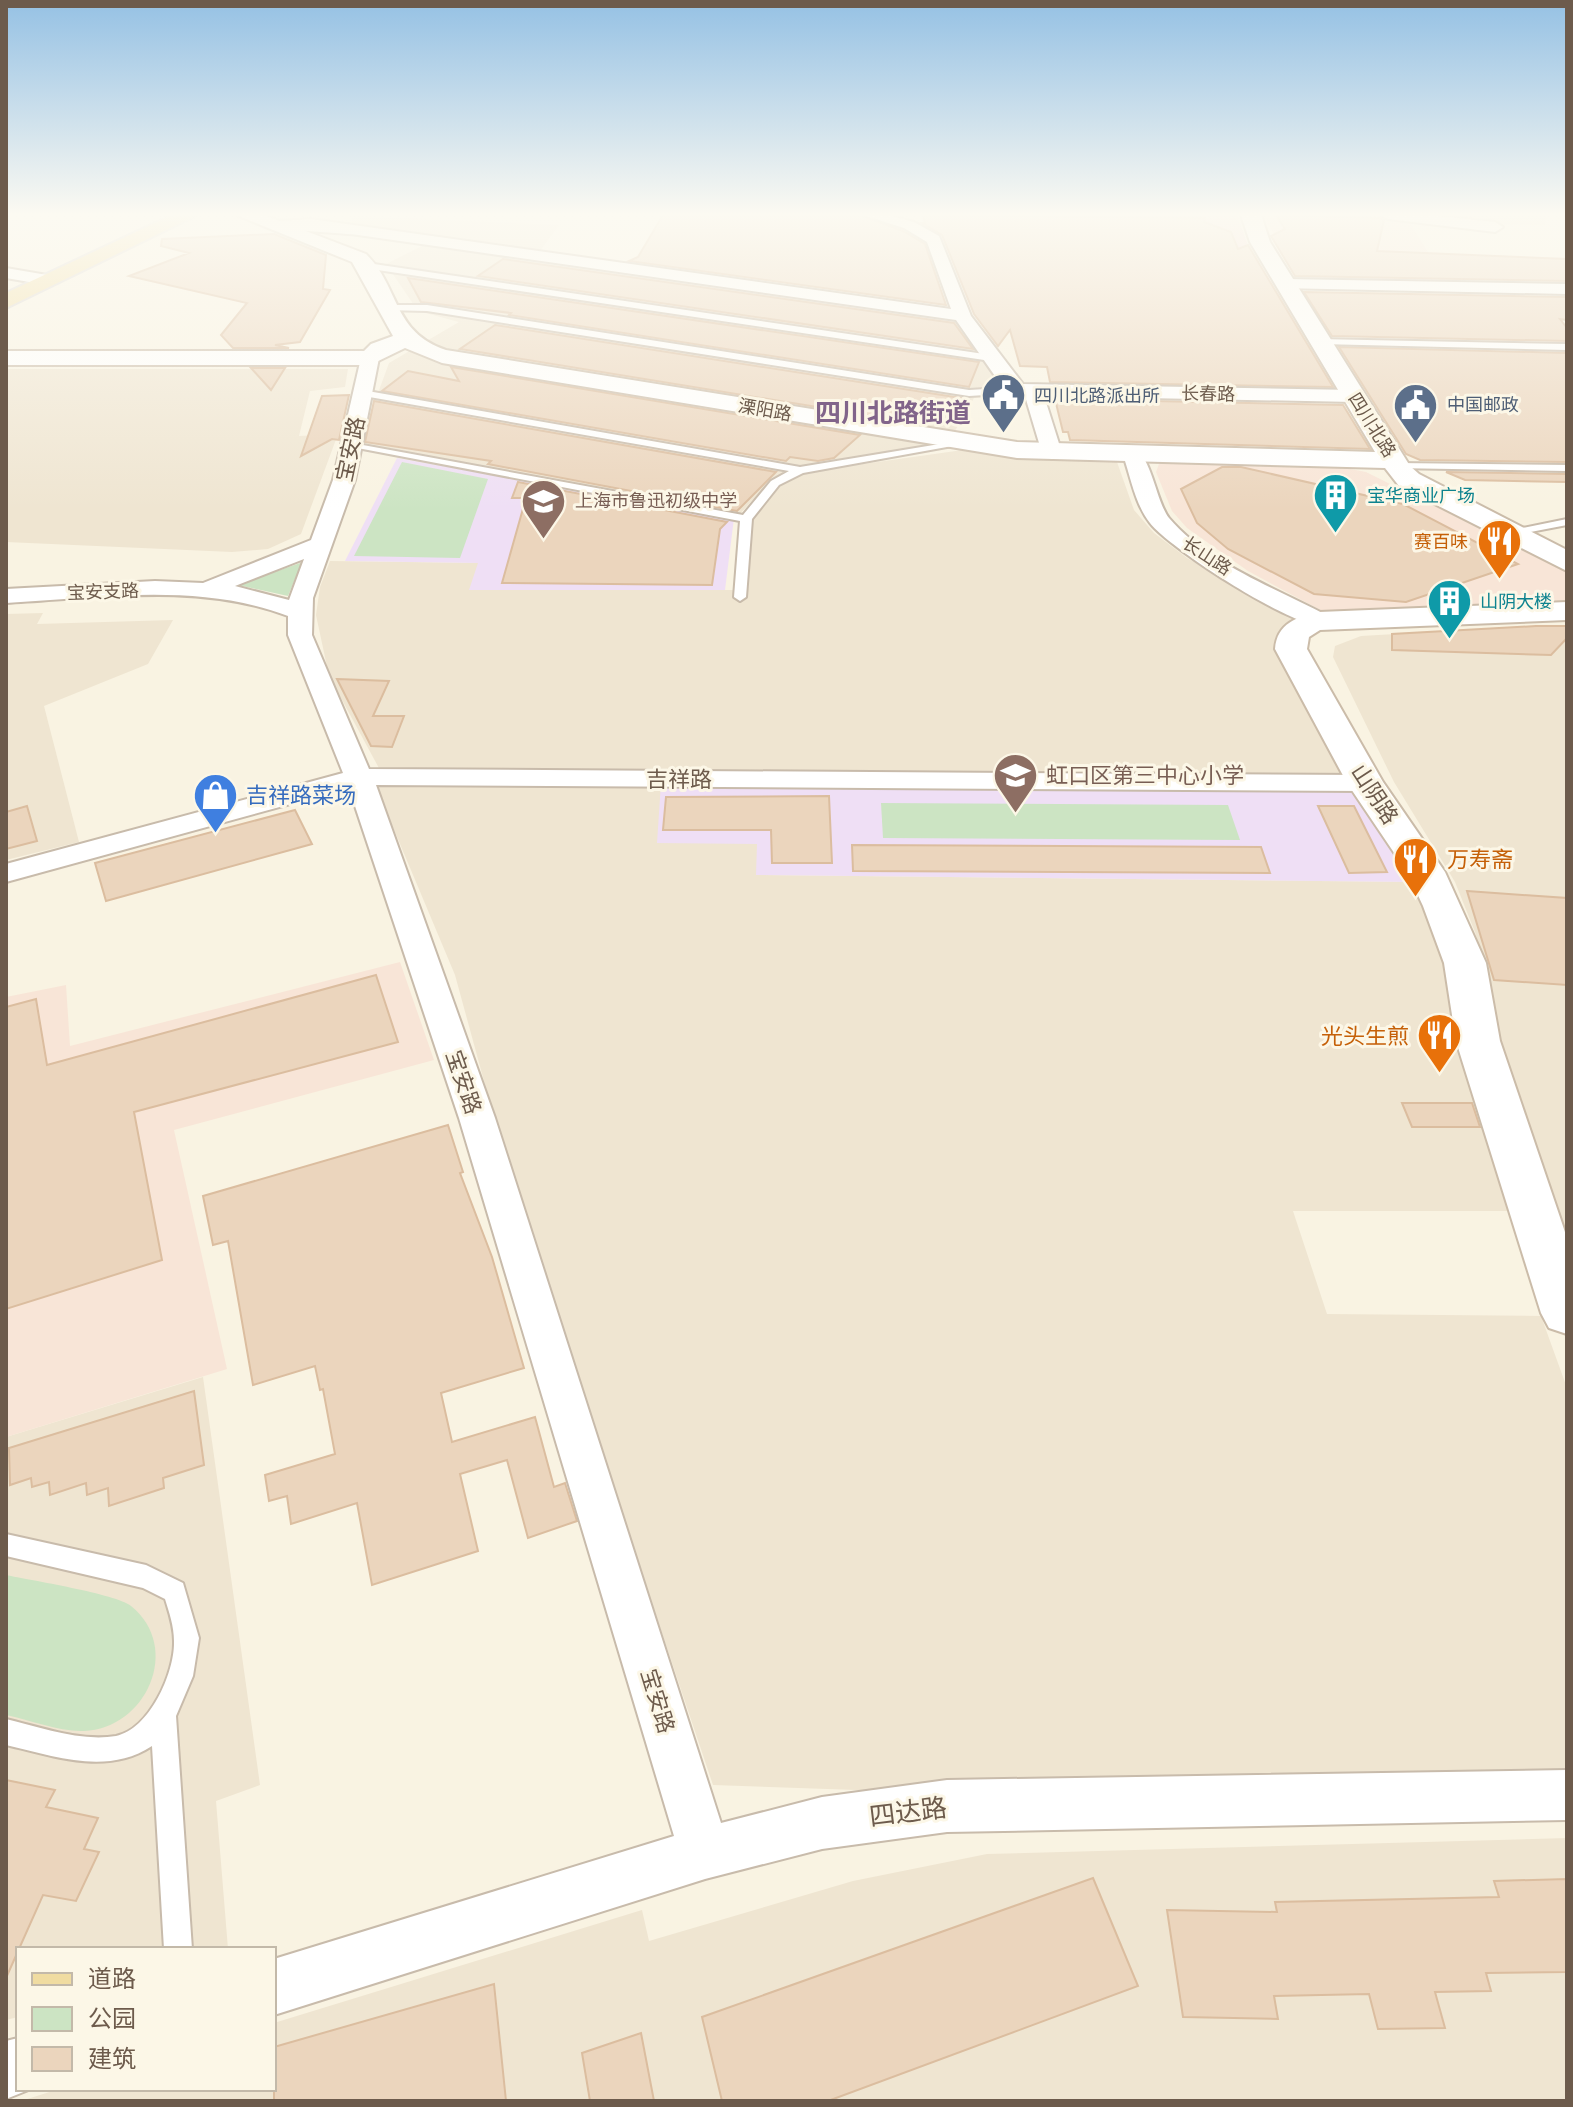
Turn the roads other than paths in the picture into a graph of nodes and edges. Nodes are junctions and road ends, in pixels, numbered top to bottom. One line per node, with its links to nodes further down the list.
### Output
1 (390, 313): 7 (street)
2 (461, 313): 13 (lane)
3 (688, 313): 12 (lane)
4 (943, 313): 6 (street)
5 (1304, 313): 8 (street, 四川北路)
6 (962, 316): 12 (street)
7 (407, 339): 11 (street); 16 (street, 溧阳路)
8 (1321, 341): 9 (lane); 15 (street, 四川北路)
9 (1567, 347)
10 (6, 358): 11 (street)
11 (370, 358): 14 (street, 宝安路)
12 (991, 358): 13 (street)
13 (1026, 391): 15 (street, 长春路); 18 (street)
14 (362, 393): 17 (street, 宝安路); 22 (lane)
15 (1354, 396): 20 (street, 四川北路)
16 (964, 443): 18 (street, 溧阳路); 22 (lane)
17 (352, 446): 23 (lane); 26 (street, 宝安路)
18 (1052, 453): 19 (street, 溧阳路)
19 (1133, 455): 20 (street, 溧阳路); 33 (street, 长山路)
20 (1395, 463): 21 (lane); 25 (street, 四川北路)
21 (1567, 468)
22 (800, 470): 23 (lane)
23 (746, 519): 30 (lane)
24 (1567, 522): 25 (lane)
25 (1509, 532): 27 (street, 四川北路)
26 (323, 543): 28 (street, 宝安支路); 31 (street, 宝安路)
27 (1567, 562)
28 (201, 589): 29 (street, 宝安支路); 31 (street, 宝安支路)
29 (6, 596)
30 (740, 597)
31 (298, 611): 34 (street, 宝安路)
32 (1567, 611): 33 (street)
33 (1319, 621): 35 (street, 山阴路)
34 (359, 777): 35 (street, 吉祥路); 36 (street, 吉祥路); 42 (street, 宝安路)
35 (1365, 783): 37 (street, 山阴路)
36 (6, 873)
37 (1567, 1313)
38 (6, 1545): 39 (lane)
39 (163, 1714): 40 (lane); 43 (lane)
40 (6, 1732)
41 (1567, 1795): 42 (street, 四达路)
42 (705, 1853): 44 (street, 四达路)
43 (178, 1947)
44 (276, 1986)

